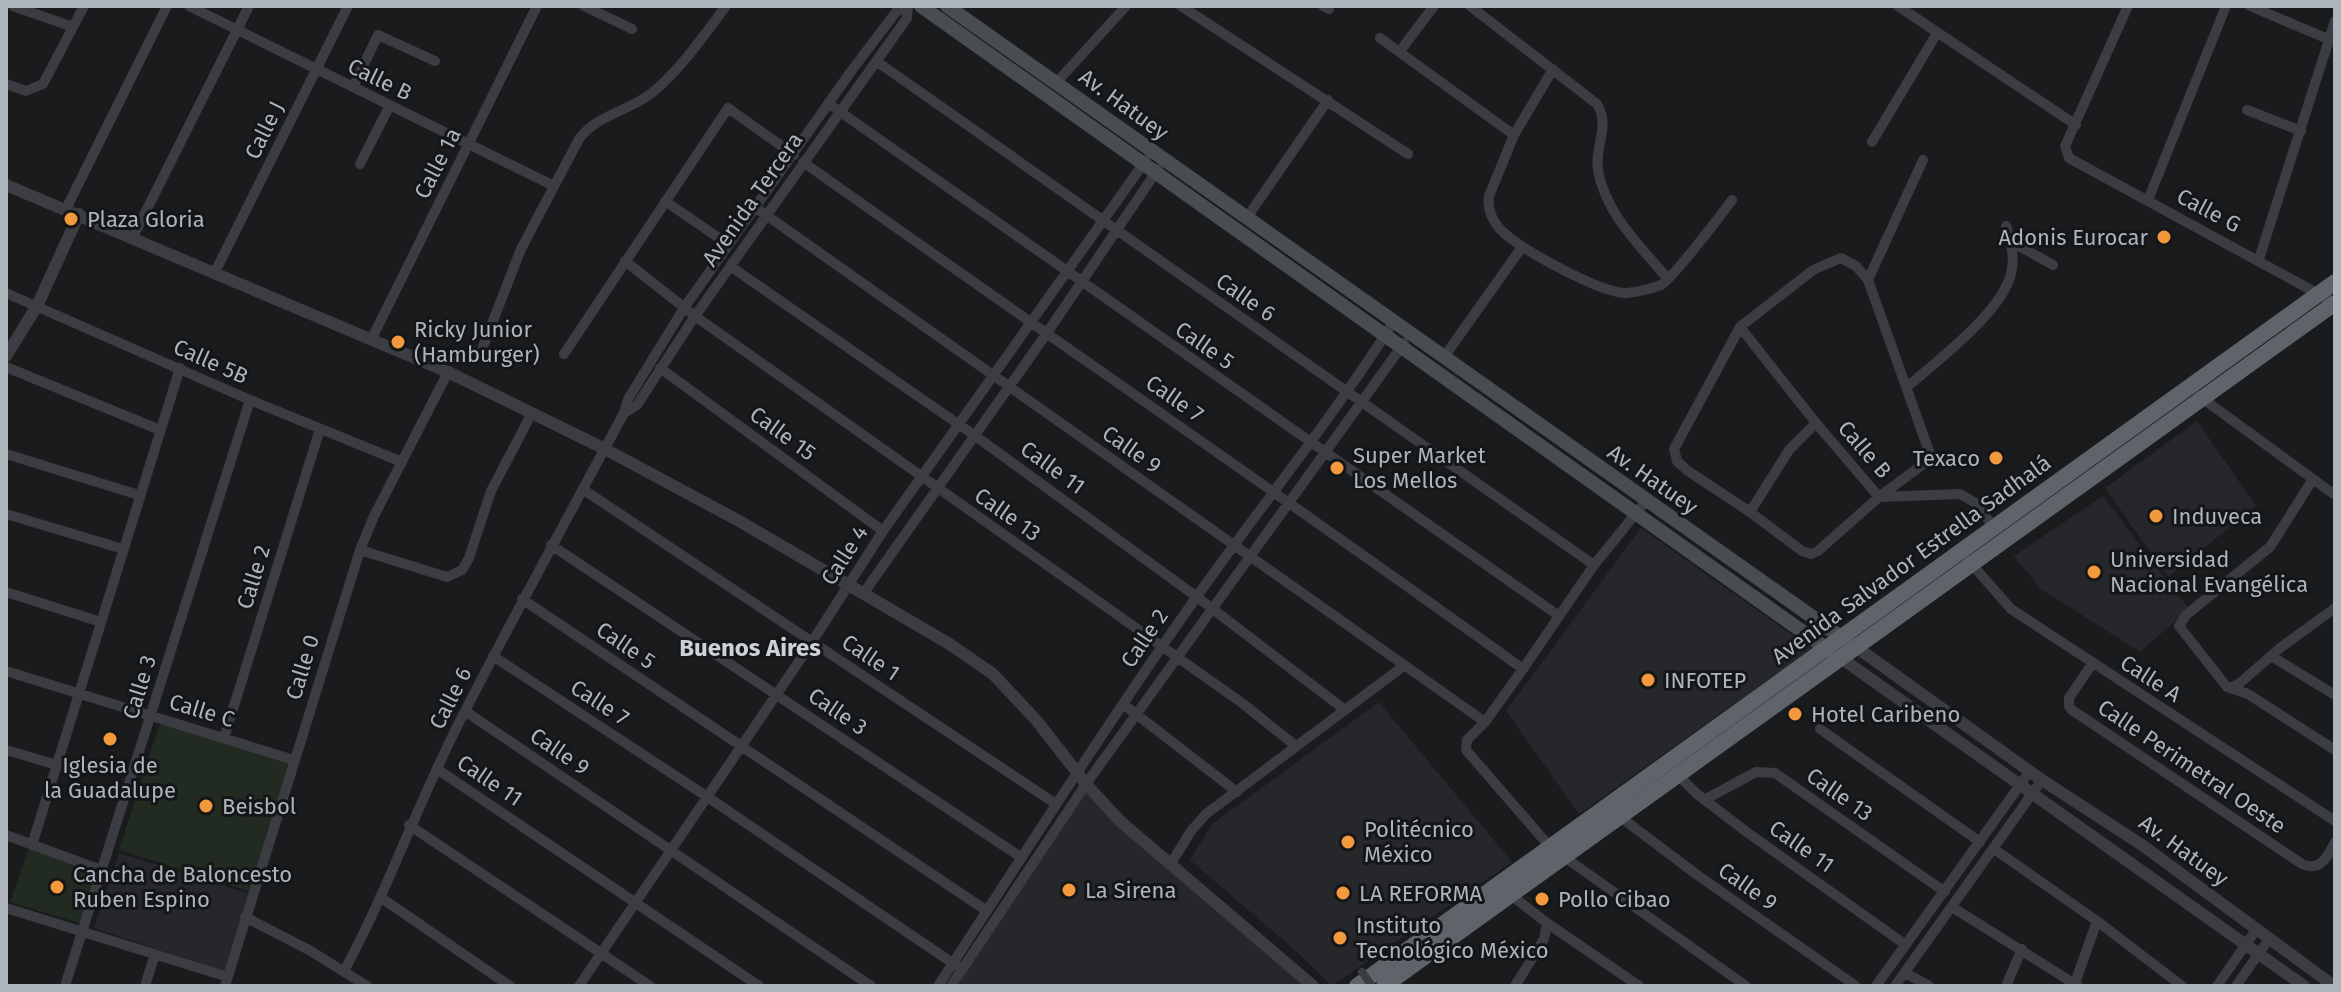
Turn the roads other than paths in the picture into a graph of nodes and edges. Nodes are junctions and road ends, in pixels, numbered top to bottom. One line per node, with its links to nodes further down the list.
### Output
1 (13, 6): 22 (street)
2 (84, 6): 22 (street)
3 (167, 6): 57 (street)
4 (189, 6): 24 (street, Calle B)
5 (249, 6): 24 (street)
6 (348, 6): 31 (street, Calle J)
7 (537, 6): 45 (street, Calle 1a)
8 (584, 6): 23 (street)
9 (726, 6): 52 (street)
10 (908, 6): 30 (street, Avenida Tercera); 37 (street, Avenida Tercera)
11 (921, 6): 49 (main road, Av. Hatuey)
12 (947, 6): 33 (main road, Av. Hatuey)
13 (1126, 6): 33 (street)
14 (1181, 6): 36 (street)
15 (1434, 6): 28 (street)
16 (1470, 6): 32 (street)
17 (1898, 6): 25 (street)
18 (2128, 6): 41 (street)
19 (2226, 6): 54 (street)
20 (2250, 6): 27 (street)
21 (2335, 21): 27 (street)
22 (73, 27): 34 (street)
23 (632, 29)
24 (237, 30): 31 (street, Calle B); 63 (street)
25 (1937, 33): 41 (street); 44 (street)
26 (1380, 38): 28 (street)
27 (2328, 39): 42 (street)
28 (1400, 51): 43 (street)
29 (435, 61): 35 (street)
30 (876, 61): 40 (street, Avenida Tercera); 60 (street, Calle 6)
31 (316, 69): 35 (street, Calle B); 72 (street, Calle J)
32 (1553, 69): 43 (street); 73 (street)
33 (1056, 83): 49 (main road, Av. Hatuey)
34 (6, 84)
35 (353, 87): 38 (street, Calle B)
36 (1328, 100): 46 (street); 59 (street)
37 (829, 104): 40 (street, Calle 5); 47 (street, Avenida Tercera)
38 (390, 105): 45 (street, Calle B); 50 (street)
39 (2247, 110): 42 (street)
40 (839, 111): 47 (street, Avenida Tercera); 71 (street, Calle 5)
41 (2076, 125): 54 (street, Calle G)
42 (2301, 131): 67 (street)
43 (1514, 135): 66 (street)
44 (1872, 142)
45 (469, 145): 52 (street, Calle B); 88 (street, Calle 1a)
46 (1408, 154)
47 (799, 158): 55 (street, Calle 7); 56 (street, Avenida Tercera); 58 (street, Avenida Tercera); 84 (street, Calle 7)
48 (1923, 160): 74 (street)
49 (1154, 162): 59 (main road, Av. Hatuey); 60 (street, Calle 4); 62 (street, Calle 4); 87 (main road, Av. Hatuey)
50 (360, 164)
51 (6, 185): 57 (street)
52 (554, 186): 92 (street)
53 (1732, 200): 73 (street)
54 (2148, 200): 67 (street, Calle G)
55 (665, 201): 65 (street); 68 (street)
56 (756, 208): 58 (street, Calle 9); 65 (street, Avenida Tercera)
57 (72, 211): 63 (street); 80 (street)
58 (766, 215): 70 (street, Avenida Tercera); 98 (street, Calle 9)
59 (1248, 216): 83 (main road, Av. Hatuey)
60 (1104, 221): 62 (street, Calle 6); 71 (street, Calle 4)
61 (2006, 226): 64 (street)
62 (1117, 231): 76 (street, Calle 4); 102 (street, Calle 6)
63 (133, 237): 72 (street)
64 (2012, 242): 69 (street); 100 (street)
65 (729, 245): 81 (street, Avenida Tercera)
66 (1522, 247): 73 (street); 93 (street)
67 (2259, 259): 78 (street, Calle G)
68 (625, 261): 81 (street, Calle 13); 90 (street)
69 (2053, 265)
70 (730, 266): 82 (street, Avenida Tercera); 109 (street, Calle 11)
71 (1065, 271): 76 (street, Calle 5); 84 (street, Calle 4)
72 (215, 272): 88 (street)
73 (1668, 279)
74 (1868, 280): 85 (street); 100 (street)
75 (2335, 282): 78 (highway, Avenida Salvador Estrella Sadhalá)
76 (1081, 283): 86 (street, Calle 4); 113 (street, Calle 5)
77 (6, 293): 80 (street, Calle 5B)
78 (2319, 293): 79 (street, Calle G); 101 (highway, Avenida Salvador Estrella Sadhalá)
79 (2335, 303): 103 (highway, Avenida Salvador Estrella Sadhalá)
80 (37, 306): 91 (street); 95 (street, Calle 5B)
81 (684, 308): 82 (street, Calle 13); 107 (street, Avenida Tercera)
82 (695, 316): 96 (street, Avenida Tercera); 118 (street, Calle 13)
83 (1394, 321): 87 (street, Calle 2); 89 (main road, Av. Hatuey)
84 (1029, 322): 86 (street, Calle 7); 98 (street, Calle 4)
85 (1740, 327): 108 (street, Calle B); 128 (street)
86 (1047, 333): 99 (street, Calle 4); 122 (street, Calle 7)
87 (1385, 335): 89 (main road, Av. Hatuey); 102 (street, Calle 2)
88 (372, 338): 97 (street)
89 (1406, 340): 93 (main road, Av. Hatuey); 105 (street, Calle 2); 127 (main road, Av. Hatuey)
90 (564, 354)
91 (6, 356)
92 (479, 357)
93 (1444, 357): 127 (main road, Av. Hatuey)
94 (6, 367): 111 (street)
95 (180, 368): 104 (street, Calle 5B); 111 (street)
96 (660, 368): 107 (street, Avenida Tercera); 131 (street, Calle 15)
97 (448, 372): 106 (street); 117 (street, Calle 0)
98 (991, 375): 99 (street, Calle 9); 109 (street, Calle 4)
99 (1008, 387): 112 (street, Calle 4); 133 (street, Calle 9)
100 (1907, 387): 125 (street)
101 (2188, 387): 103 (street); 130 (highway, Avenida Salvador Estrella Sadhalá)
102 (1346, 390): 105 (street, Calle 6); 113 (street, Calle 2)
103 (2203, 399): 119 (street); 138 (highway, Avenida Salvador Estrella Sadhalá)
104 (250, 400): 110 (street, Calle 5B); 169 (street, Calle 3)
105 (1361, 401): 115 (street, Calle 2); 139 (street, Calle 6)
106 (532, 413): 114 (street); 135 (street)
107 (624, 413): 114 (street, Avenida Tercera)
108 (1816, 423): 125 (street, Calle B); 128 (street)
109 (958, 424): 112 (street, Calle 11); 118 (street, Calle 4)
110 (320, 429): 117 (street, Calle 5B); 173 (street, Calle 2)
111 (160, 430): 123 (street)
112 (974, 435): 120 (street, Calle 4); 143 (street, Calle 11)
113 (1309, 443): 115 (street, Calle 5); 122 (street, Calle 2)
114 (605, 449): 121 (street, Calle 6); 140 (street)
115 (1325, 453): 126 (street, Calle 2); 147 (street, Calle 5)
116 (6, 454): 123 (street)
117 (402, 462): 135 (street, Calle 0)
118 (922, 477): 120 (street, Calle 13); 131 (street, Calle 4)
119 (2313, 479): 124 (street); 162 (street)
120 (936, 488): 142 (street, Calle 4); 151 (street, Calle 13)
121 (584, 490): 132 (street, Calle 6); 150 (street, Calle 1)
122 (1274, 490): 126 (street, Calle 7); 133 (street, Calle 2)
123 (139, 495): 134 (street)
124 (2335, 495)
125 (1879, 497): 128 (street); 130 (street, Calle B)
126 (1289, 501): 137 (street, Calle 2); 160 (street, Calle 7)
127 (1642, 507): 139 (street); 149 (main road, Av. Hatuey); 153 (main road, Av. Hatuey)
128 (1750, 512)
129 (6, 514): 134 (street)
130 (1993, 526): 136 (highway, Avenida Salvador Estrella Sadhalá)
131 (883, 531): 140 (street, Calle 4)
132 (551, 545): 144 (street, Calle 6); 164 (street, Calle 3)
133 (1233, 545): 137 (street, Calle 9); 143 (street, Calle 2)
134 (123, 549): 148 (street)
135 (360, 550): 178 (street, Calle 0)
136 (1960, 551): 138 (street, Calle A); 149 (highway, Avenida Salvador Estrella Sadhalá)
137 (1248, 556): 146 (street, Calle 2); 159 (street, Calle 9)
138 (1971, 564): 152 (highway, Avenida Salvador Estrella Sadhalá); 158 (street, Calle A)
139 (1594, 565): 147 (street)
140 (847, 585): 142 (street); 150 (street, Calle 4)
141 (6, 592): 148 (street)
142 (863, 594): 181 (street)
143 (1197, 597): 146 (street, Calle 11); 151 (street, Calle 2)
144 (522, 599): 154 (street, Calle 6); 175 (street, Calle 5)
145 (2335, 608): 155 (street)
146 (1212, 609): 156 (street, Calle 2); 167 (street, Calle 11)
147 (1559, 616): 160 (street)
148 (101, 622): 163 (street)
149 (1840, 637): 152 (main road, Av. Hatuey); 153 (highway, Avenida Salvador Estrella Sadhalá)
150 (812, 642): 164 (street, Calle 4); 191 (street, Calle 1)
151 (1163, 647): 156 (street, Calle 13); 166 (street, Calle 2)
152 (1856, 647): 157 (highway, Avenida Salvador Estrella Sadhalá); 182 (street, Av. Hatuey)
153 (1825, 648): 157 (main road, Av. Hatuey); 203 (highway, Avenida Salvador Estrella Sadhalá)
154 (493, 656): 168 (street, Calle 6); 189 (street, Calle 7)
155 (2271, 656): 162 (street); 165 (street)
156 (1178, 658): 170 (street, Calle 2); 174 (street, Calle 13)
157 (1841, 658): 183 (highway, Avenida Salvador Estrella Sadhalá); 186 (street, Av. Hatuey)
158 (2092, 664): 193 (street, Calle A); 205 (street, Calle Perimetral Oeste)
159 (1405, 665): 167 (street); 171 (street, Calle 9)
160 (1523, 669): 171 (street)
161 (6, 671): 163 (street, Calle C)
162 (2230, 688): 177 (street)
163 (78, 693): 169 (street, Calle C); 179 (street)
164 (777, 694): 175 (street, Calle 4); 204 (street, Calle 3)
165 (2335, 695)
166 (1123, 704): 170 (street); 181 (street, Calle 2)
167 (1345, 710): 174 (street)
168 (465, 711): 180 (street, Calle 6); 202 (street, Calle 9)
169 (152, 716): 173 (street, Calle C); 207 (street, Calle 3)
170 (1137, 716): 185 (street, Calle 2); 187 (street)
171 (1485, 722): 203 (street)
172 (1820, 729): 198 (street)
173 (224, 738): 178 (street, Calle C)
174 (1296, 746): 187 (street)
175 (741, 747): 189 (street, Calle 4); 214 (street, Calle 5)
176 (6, 750): 179 (street)
177 (2335, 750)
178 (294, 760): 215 (street, Calle 0)
179 (57, 765): 200 (street)
180 (437, 769): 194 (street, Calle 6); 211 (street, Calle 11)
181 (1077, 771): 185 (street); 191 (street, Calle 2)
182 (2030, 771): 184 (street, Av. Hatuey); 186 (street)
183 (1679, 776): 190 (street, Calle 11); 192 (highway, Avenida Salvador Estrella Sadhalá)
184 (2042, 780): 188 (street); 218 (street, Av. Hatuey)
185 (1086, 784): 197 (street, Calle 2); 206 (street)
186 (2021, 784): 188 (street, Av. Hatuey); 198 (street)
187 (1237, 792): 206 (street)
188 (2034, 792): 201 (street); 221 (street, Av. Hatuey)
189 (706, 796): 202 (street, Calle 4); 227 (street, Calle 7)
190 (1704, 800): 209 (street, Calle 13); 222 (street, Calle 11)
191 (1056, 804): 195 (street, Calle 2)
192 (1619, 816): 203 (highway, Avenida Salvador Estrella Sadhalá); 250 (street, Calle 9)
193 (2335, 821)
194 (409, 825): 210 (street, Calle 6); 224 (street)
195 (1041, 828): 197 (street); 204 (street, Calle 2)
196 (6, 835): 200 (street)
197 (1052, 836): 227 (street, Calle 2)
198 (1980, 842): 209 (street)
199 (2335, 842): 205 (street)
200 (32, 845): 207 (street)
201 (1994, 849): 212 (street); 216 (street)
202 (670, 850): 211 (street, Calle 4); 241 (street, Calle 9)
203 (1556, 852): 208 (highway, Avenida Salvador Estrella Sadhalá); 249 (street)
204 (1022, 858): 214 (street, Calle 2)
205 (2331, 862)
206 (1170, 865): 244 (street)
207 (101, 870): 219 (street, Calle 3)
208 (1505, 888): 217 (street); 230 (highway, Avenida Salvador Estrella Sadhalá); 246 (highway, Avenida Salvador Estrella Sadhalá)
209 (1945, 892): 222 (street)
210 (380, 897): 228 (street, Calle 6); 237 (street)
211 (635, 902): 224 (street, Calle 4); 240 (street, Calle 11)
212 (1952, 907): 223 (street); 229 (street)
213 (6, 908): 219 (street)
214 (987, 911): 227 (street, Calle 2)
215 (245, 917): 228 (street); 231 (street, Calle 0)
216 (2097, 921): 233 (street); 255 (street)
217 (1547, 923): 232 (street); 248 (street)
218 (2256, 930): 220 (street, Av. Hatuey); 221 (street)
219 (83, 931): 226 (street); 234 (street, Calle 3)
220 (2269, 939): 225 (street); 259 (street, Av. Hatuey)
221 (2246, 944): 225 (street, Av. Hatuey); 256 (street)
222 (1906, 945): 251 (street)
223 (2022, 949): 233 (street); 254 (street)
224 (601, 953): 238 (street, Calle 4); 239 (street)
225 (2259, 953): 257 (street); 258 (street, Av. Hatuey)
226 (155, 954): 231 (street); 235 (street)
227 (958, 967): 242 (street, Calle 2); 243 (street, Calle 2)
228 (344, 971): 236 (street)
229 (1905, 973): 252 (street); 253 (street)
230 (1360, 979): 245 (street, bridge)
231 (226, 982)
232 (1517, 982): 247 (street)
233 (2076, 985)
234 (65, 986)
235 (145, 986)
236 (367, 986)
237 (510, 986)
238 (579, 986)
239 (650, 986)
240 (759, 986)
241 (871, 986)
242 (938, 986)
243 (951, 986)
244 (1313, 986)
245 (1372, 986)
246 (1384, 986)
247 (1530, 986)
248 (1639, 986)
249 (1746, 986)
250 (1856, 986)
251 (1876, 986)
252 (1895, 986)
253 (1929, 986)
254 (2006, 986)
255 (2182, 986)
256 (2217, 986)
257 (2236, 986)
258 (2304, 986)
259 (2334, 986)

